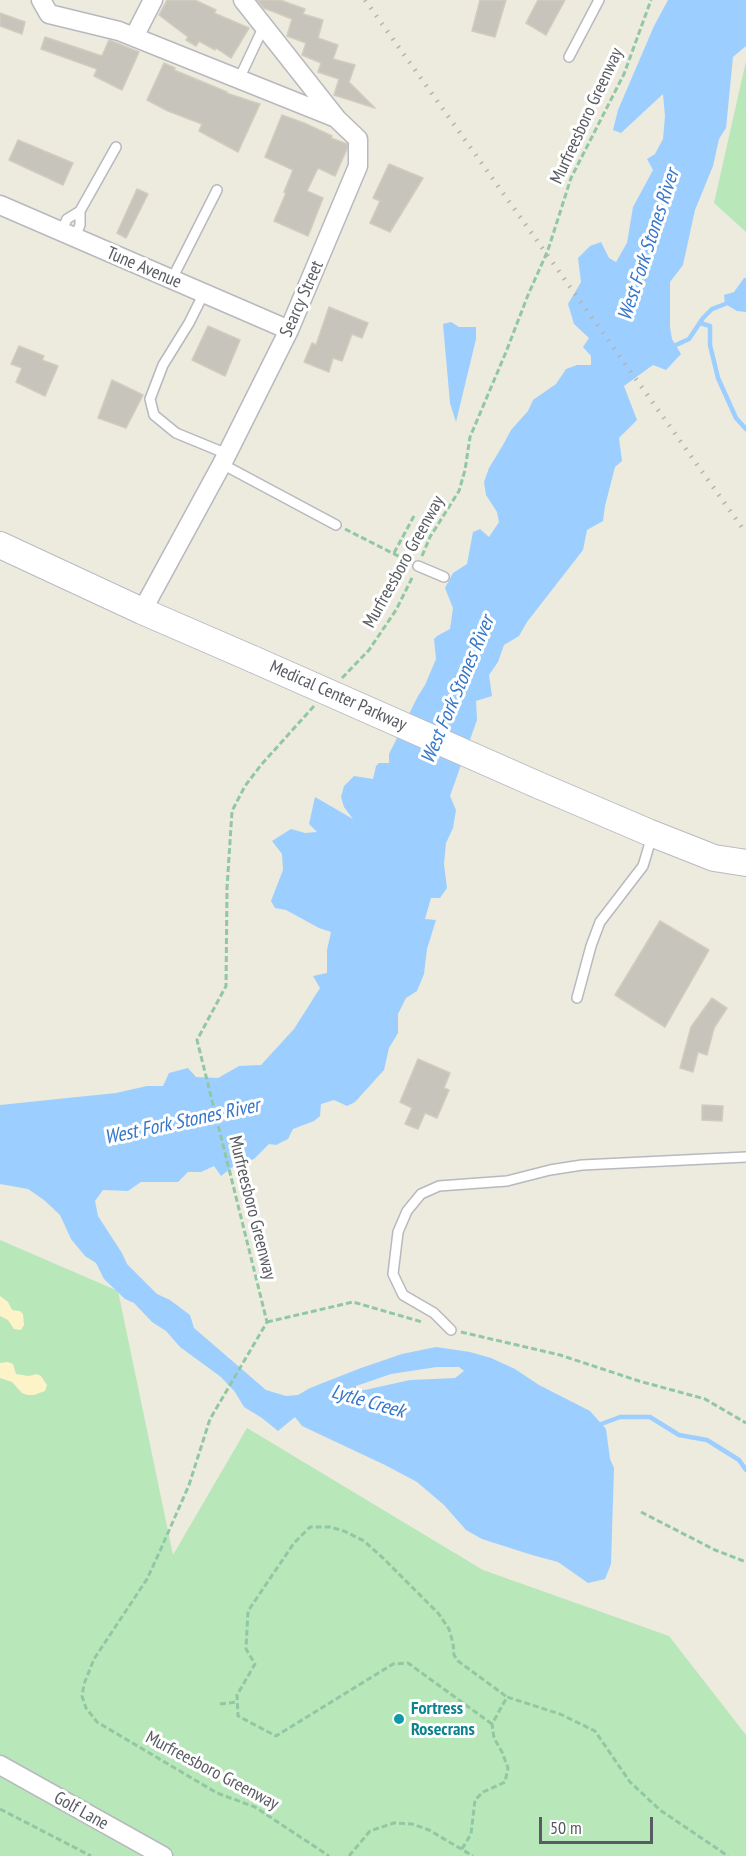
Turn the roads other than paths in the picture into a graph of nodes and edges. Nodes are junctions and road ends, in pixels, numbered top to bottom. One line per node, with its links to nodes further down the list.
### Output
1 (41, 0): 6 (street)
2 (153, 0): 6 (street)
3 (243, 0): 5 (street, Searcy Street)
4 (599, 0): 7 (lane)
5 (264, 26): 8 (lane); 9 (street, Searcy Street)
6 (135, 37): 8 (street)
7 (569, 57)
8 (239, 79): 9 (street)
9 (337, 118): 17 (street, Searcy Street)
10 (116, 147): 13 (lane)
11 (217, 190): 15 (lane)
12 (0, 205): 14 (street, Tune Avenue)
13 (80, 212): 14 (lane); 14 (lane)
14 (68, 235): 15 (street, Tune Avenue)
15 (172, 279): 16 (street, Tune Avenue)
16 (204, 293): 17 (street, Tune Avenue); 18 (lane)
17 (289, 330): 18 (street, Searcy Street)
18 (224, 459): 19 (lane); 23 (street, Searcy Street)
19 (336, 525)
20 (0, 545): 23 (main road, Medical Center Parkway)
21 (418, 566): 22 (lane)
22 (444, 577)
23 (142, 611): 24 (main road, Medical Center Parkway, bridge)
24 (653, 834): 25 (main road, Medical Center Parkway); 26 (lane)
25 (746, 863)
26 (577, 998)
27 (746, 1157): 28 (lane)
28 (451, 1330)
29 (0, 1766): 30 (street, Golf Lane)
30 (163, 1856)

